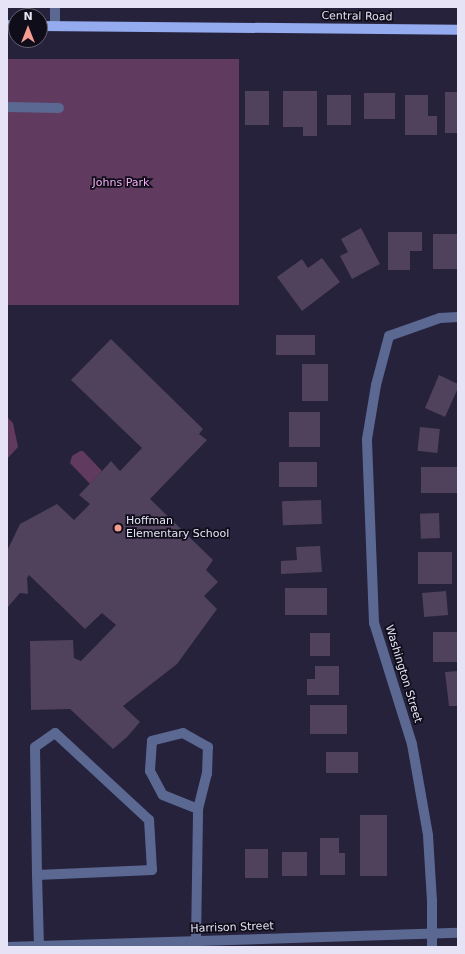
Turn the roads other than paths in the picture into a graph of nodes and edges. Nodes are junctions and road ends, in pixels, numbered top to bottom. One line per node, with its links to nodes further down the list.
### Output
1 (55, 7): 3 (street)
2 (48, 26): 3 (main road, Central Road)
3 (55, 26): 4 (main road, Central Road)
4 (458, 30)
5 (7, 107): 6 (street)
6 (59, 108)
7 (458, 317): 11 (street, Washington Street)
8 (198, 809): 8 (street); 12 (street)
9 (37, 875): 9 (street); 14 (street)
10 (458, 933): 11 (street, Harrison Street)
11 (432, 934): 12 (street, Harrison Street); 16 (street, Washington Street)
12 (196, 941): 13 (street, Harrison Street)
13 (169, 944): 14 (street, Harrison Street)
14 (39, 946): 15 (street, Harrison Street)
15 (7, 947)
16 (432, 947)

